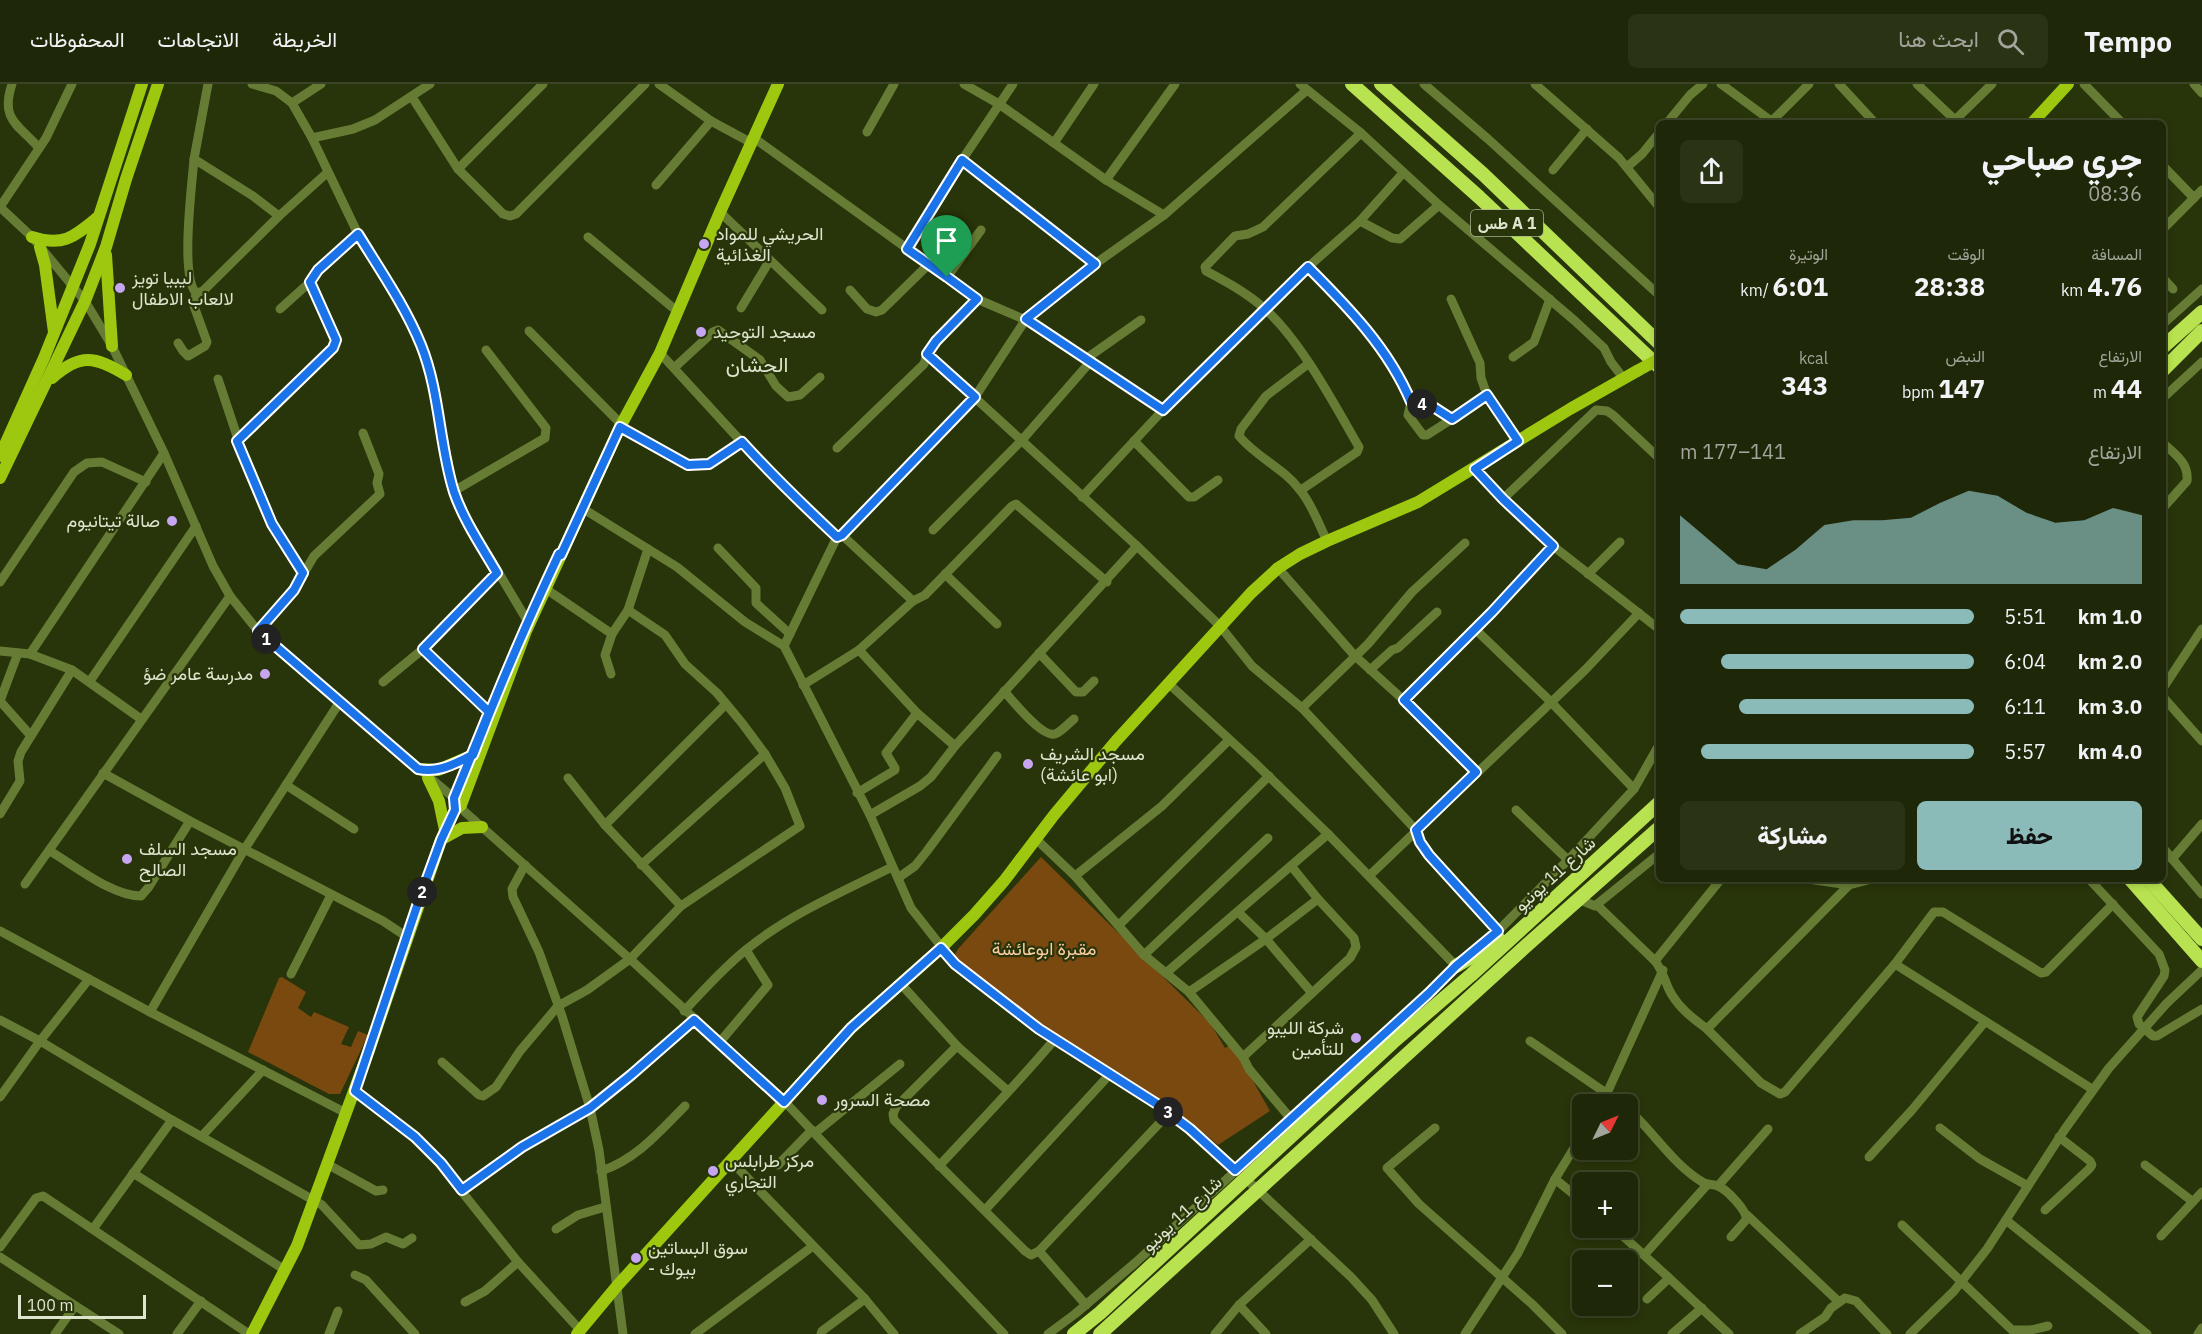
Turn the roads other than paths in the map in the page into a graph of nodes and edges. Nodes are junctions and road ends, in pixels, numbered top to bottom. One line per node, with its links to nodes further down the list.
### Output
1 (12, 84): 53 (street)
2 (72, 84): 53 (street)
3 (142, 84): 72 (main road)
4 (158, 84): 80 (main road)
5 (208, 84): 54 (street)
6 (252, 84): 35 (street)
7 (321, 84): 35 (street)
8 (543, 84): 57 (street)
9 (645, 84): 57 (street)
10 (659, 84): 45 (street)
11 (773, 84): 51 (main road)
12 (778, 84): 51 (main road)
13 (894, 84): 47 (street)
14 (963, 84): 36 (street)
15 (1013, 84): 36 (street)
16 (1094, 84): 52 (street)
17 (1175, 84): 62 (street)
18 (1352, 84): 124 (highway, طس A 1)
19 (1381, 84): 86 (highway, طس A 1)
20 (1424, 84): 94 (street)
21 (1535, 84): 46 (street)
22 (1703, 84): 37 (street)
23 (1721, 84): 38 (street)
24 (1809, 84): 39 (street)
25 (1839, 84): 40 (street)
26 (1917, 84): 41 (street)
27 (1992, 84): 42 (street)
28 (2084, 84): 44 (street)
29 (2194, 84): 33 (street)
30 (424, 86): 34 (street)
31 (2061, 86): 43 (main road)
32 (1304, 87): 48 (street); 70 (street)
33 (2202, 93)
34 (412, 97): 50 (street); 57 (street)
35 (292, 103): 50 (street)
36 (999, 104): 52 (street); 55 (street)
37 (1669, 120)
38 (1770, 120)
39 (1775, 120)
40 (1872, 120)
41 (1951, 120)
42 (1955, 120)
43 (2034, 120)
44 (2119, 120)
45 (711, 121): 51 (street); 63 (street)
46 (1587, 129): 56 (street); 59 (street)
47 (867, 132)
48 (1361, 133): 61 (street); 103 (street)
49 (1656, 137): 56 (street)
50 (312, 138): 60 (street)
51 (751, 140): 69 (main road); 81 (street); 100 (main road)
52 (1054, 143): 62 (street)
53 (39, 148): 68 (street)
54 (194, 159): 71 (street); 95 (street)
55 (962, 160): 81 (street); 84 (street)
56 (1627, 167): 66 (street)
57 (458, 169)
58 (2166, 169): 65 (street)
59 (1553, 170)
60 (328, 172): 71 (street); 76 (street)
61 (1403, 173): 67 (street); 73 (street)
62 (1106, 180): 70 (street)
63 (656, 185)
64 (2202, 190): 65 (street)
65 (2194, 198): 74 (street)
66 (1656, 203)
67 (1439, 205): 73 (street); 98 (street)
68 (0, 207): 77 (street)
69 (720, 212): 82 (street); 118 (main road)
70 (1164, 215): 84 (street)
71 (279, 216): 95 (street)
72 (98, 217): 77 (main road); 90 (main road)
73 (1360, 221): 85 (street)
74 (2166, 226)
75 (981, 230): 87 (street)
76 (358, 234): 89 (street); 156 (street)
77 (32, 237): 79 (street)
78 (588, 237): 100 (street)
79 (40, 247): 90 (street); 112 (main road)
80 (106, 248): 99 (main road); 116 (main road)
81 (907, 249): 83 (street)
82 (770, 260): 101 (street); 104 (street)
83 (929, 264): 87 (street); 93 (street)
84 (1095, 264): 106 (street)
85 (1308, 267): 103 (street); 136 (street)
86 (1588, 274): 109 (highway); 113 (highway, طس A 1)
87 (947, 277): 96 (street)
88 (2166, 281): 91 (street)
89 (310, 282): 102 (street); 142 (street)
90 (74, 286): 99 (street); 112 (main road)
91 (2174, 289)
92 (2202, 289): 108 (street)
93 (849, 290)
94 (1656, 292)
95 (196, 293): 114 (street)
96 (977, 299): 106 (street); 119 (street)
97 (1451, 299): 133 (street)
98 (1550, 299): 120 (street); 131 (street)
99 (86, 301): 116 (street); 132 (main road)
100 (672, 307): 139 (main road)
101 (741, 308)
102 (280, 309)
103 (1265, 309): 123 (street); 137 (street)
104 (822, 310)
105 (2202, 312): 115 (highway)
106 (1026, 319): 121 (street); 135 (street)
107 (1141, 320): 121 (street)
108 (2166, 321)
109 (1656, 329)
110 (529, 331): 139 (street)
111 (2202, 331): 125 (highway)
112 (55, 334): 150 (main road)
113 (1656, 341)
114 (178, 343)
115 (2166, 344)
116 (112, 346): 128 (street)
117 (486, 350): 156 (street)
118 (660, 352): 127 (street); 139 (main road)
119 (927, 354): 135 (street); 147 (street)
120 (1513, 357)
121 (1089, 360): 137 (street); 141 (street)
122 (1656, 361): 131 (main road, bridge)
123 (1308, 364): 155 (street); 155 (street)
124 (1656, 364)
125 (2166, 367)
126 (2200, 367): 134 (street)
127 (674, 368): 129 (street); 145 (street)
128 (126, 375): 132 (main road); 148 (street)
129 (820, 377)
130 (218, 379): 142 (street)
131 (1624, 379): 144 (main road)
132 (48, 381): 152 (main road)
133 (1487, 395): 138 (street); 144 (street)
134 (2166, 395)
135 (975, 397): 141 (street); 163 (street)
136 (1411, 402): 138 (street); 138 (street)
137 (1163, 410): 143 (street)
138 (1452, 419)
139 (619, 425): 145 (street); 160 (main road); 171 (main road)
140 (363, 433): 173 (street)
141 (1022, 440): 157 (street); 162 (street)
142 (237, 441): 173 (street)
143 (1134, 441): 153 (street); 157 (street)
144 (1518, 441): 151 (main road)
145 (742, 442): 163 (street)
146 (2166, 446): 159 (street)
147 (837, 448)
148 (164, 453): 154 (street); 161 (street)
149 (1656, 455): 158 (street)
150 (0, 456)
151 (1475, 469): 158 (street); 164 (main road)
152 (0, 478)
153 (1218, 480)
154 (146, 482): 177 (street); 200 (street)
155 (1301, 490): 164 (street)
156 (454, 491): 174 (street)
157 (1082, 497): 167 (street)
158 (1503, 499): 168 (street)
159 (2166, 505)
160 (582, 508): 170 (street); 171 (main road)
161 (196, 526): 180 (street); 205 (street)
162 (933, 530)
163 (839, 536): 181 (street); 193 (street)
164 (1327, 541): 172 (main road)
165 (1620, 542): 176 (street)
166 (1465, 543): 201 (street)
167 (1137, 546): 178 (street); 187 (street)
168 (1553, 546): 176 (street); 189 (street)
169 (718, 548): 193 (street)
170 (648, 549): 182 (street); 194 (street)
171 (560, 554): 179 (main road); 185 (main road)
172 (1278, 568): 187 (main road); 201 (street)
173 (303, 573): 191 (street)
174 (497, 573): 185 (street); 195 (street)
175 (945, 574): 178 (street); 181 (street); 186 (street)
176 (1588, 574): 184 (street)
177 (0, 582)
178 (1107, 582): 199 (street)
179 (546, 589): 192 (street); 239 (main road)
180 (230, 596): 191 (street); 220 (street)
181 (913, 601): 196 (street)
182 (628, 610): 192 (street); 216 (street)
183 (1437, 612): 203 (street)
184 (1639, 613): 188 (street); 214 (street)
185 (528, 622): 218 (main road)
186 (997, 624)
187 (1220, 626): 208 (main road); 217 (street)
188 (1656, 627)
189 (1475, 629): 212 (street); 214 (street)
190 (2202, 629): 209 (street)
191 (258, 631): 215 (street)
192 (612, 634): 204 (street)
193 (790, 634): 194 (street)
194 (784, 646): 210 (street)
195 (423, 649): 207 (street); 218 (street)
196 (859, 650): 210 (street); 219 (street)
197 (0, 651): 198 (street)
198 (18, 653): 200 (street); 222 (street)
199 (1039, 653): 206 (street); 211 (street)
200 (30, 654): 202 (street)
201 (1354, 655): 203 (street); 217 (street)
202 (72, 670): 205 (street); 222 (street)
203 (1370, 670): 212 (street)
204 (611, 674)
205 (90, 681): 220 (street)
206 (1094, 681)
207 (383, 682)
208 (1168, 683): 223 (street); 254 (main road)
209 (2166, 683)
210 (803, 685): 238 (street)
211 (1004, 691): 221 (street); 225 (street)
212 (1404, 700): 231 (street)
213 (2166, 700): 224 (street)
214 (1551, 702): 231 (street); 237 (street)
215 (339, 703): 230 (street); 236 (street)
216 (726, 704): 227 (street); 246 (street)
217 (1302, 708): 249 (street)
218 (489, 712): 228 (main road)
219 (918, 712): 225 (street); 238 (street)
220 (141, 718): 232 (street)
221 (1074, 719)
222 (31, 736): 242 (street)
223 (1230, 740): 233 (street); 265 (street)
224 (2202, 741)
225 (956, 746): 243 (street)
226 (1656, 750): 237 (street)
227 (765, 753): 262 (street); 283 (street)
228 (473, 755): 230 (main road); 239 (main road)
229 (997, 756): 267 (street)
230 (418, 769): 234 (street)
231 (1476, 772): 249 (street)
232 (103, 773): 244 (street); 256 (street)
233 (1269, 776): 251 (street); 286 (street)
234 (428, 778): 239 (street); 252 (main road)
235 (568, 778): 246 (street)
236 (286, 785): 248 (street); 255 (street)
237 (1634, 789): 260 (street)
238 (857, 793): 243 (street)
239 (457, 804): 247 (street); 252 (main road)
240 (1656, 806): 285 (highway, شارع 11 يونيو)
241 (1516, 810): 260 (street)
242 (0, 814)
243 (870, 816): 263 (street)
244 (190, 821): 255 (street); 256 (street)
245 (2202, 824): 259 (street)
246 (605, 825): 262 (street)
247 (482, 826): 252 (main road); 261 (street)
248 (354, 829)
249 (1416, 830): 266 (street); 288 (street)
250 (1656, 831): 279 (highway, شارع 11 يونيو)
251 (1328, 834): 264 (street); 266 (street)
252 (443, 835): 289 (main road)
253 (1268, 838): 294 (street)
254 (1037, 840): 265 (street); 292 (main road)
255 (244, 850): 278 (street); 311 (street)
256 (50, 851): 275 (street)
257 (2166, 852): 259 (street)
258 (1656, 856): 282 (street)
259 (2172, 859): 277 (street)
260 (1568, 860): 288 (street)
261 (525, 865): 296 (street); 308 (street)
262 (641, 865): 283 (street)
263 (892, 867): 267 (street); 293 (street)
264 (1292, 867): 280 (street); 284 (street)
265 (1075, 876): 286 (street)
266 (1369, 876): 299 (street)
267 (898, 878): 292 (street)
268 (1719, 882): 297 (street)
269 (1828, 882): 276 (street)
270 (1860, 882): 276 (street)
271 (2092, 882): 281 (street)
272 (2123, 882): 295 (highway)
273 (2133, 882): 295 (highway)
274 (2151, 882): 291 (highway)
275 (25, 884)
276 (1849, 885): 315 (street)
277 (2202, 894)
278 (331, 896): 289 (street); 303 (street)
279 (1578, 899): 282 (street); 362 (highway, شارع 11 يونيو)
280 (1318, 900): 290 (street); 307 (street)
281 (2113, 904): 298 (street); 316 (street)
282 (1597, 905): 297 (street)
283 (681, 906): 296 (street)
284 (1238, 912): 290 (street); 302 (street)
285 (1526, 925): 299 (highway); 355 (highway, شارع 11 يونيو)
286 (1119, 926): 294 (street)
287 (0, 931): 304 (street)
288 (1498, 931): 299 (street)
289 (407, 937): 328 (main road)
290 (1266, 939): 306 (street); 307 (street)
291 (2202, 939)
292 (941, 948): 305 (main road); 317 (street)
293 (746, 950): 310 (street); 320 (street)
294 (1144, 955): 302 (street)
295 (2199, 957)
296 (630, 959): 308 (street); 310 (street)
297 (1655, 961): 300 (street)
298 (1895, 964): 314 (street); 315 (street)
299 (1456, 966): 338 (street)
300 (1663, 970): 315 (street); 330 (street)
301 (2202, 970): 316 (street)
302 (1166, 973): 306 (street)
303 (291, 974)
304 (89, 979): 311 (street); 318 (street)
305 (900, 983): 321 (street); 332 (main road)
306 (1189, 992): 322 (street)
307 (1312, 993): 322 (street)
308 (558, 1006): 323 (street); 334 (street)
309 (2202, 1008): 316 (street)
310 (684, 1011): 313 (street)
311 (150, 1012): 325 (street)
312 (0, 1020): 318 (street)
313 (694, 1020): 320 (street); 334 (street)
314 (1984, 1023): 327 (street); 347 (street)
315 (1707, 1029)
316 (2145, 1030): 327 (street)
317 (1055, 1039): 326 (street); 329 (street)
318 (40, 1041): 331 (street); 339 (street)
319 (1530, 1041): 330 (street)
320 (719, 1043): 332 (street)
321 (957, 1046): 329 (street); 352 (street)
322 (1243, 1057): 338 (street)
323 (442, 1062)
324 (900, 1064): 343 (street)
325 (263, 1070): 335 (street); 344 (street)
326 (1111, 1073): 336 (street); 368 (street)
327 (2092, 1089): 345 (street)
328 (355, 1091): 335 (main road); 361 (street)
329 (1008, 1091): 352 (street)
330 (1606, 1093)
331 (0, 1097)
332 (784, 1102): 343 (street); 348 (main road)
333 (685, 1106): 353 (street)
334 (590, 1108): 353 (street); 361 (street)
335 (346, 1113): 349 (main road)
336 (1169, 1113): 355 (street); 382 (street)
337 (1638, 1118): 357 (street)
338 (1291, 1119): 355 (street)
339 (172, 1120): 344 (street); 354 (street)
340 (1435, 1128): 388 (street)
341 (1940, 1128): 359 (street)
342 (1768, 1129): 358 (street)
343 (813, 1131): 350 (street); 415 (street)
344 (202, 1136): 365 (street)
345 (2059, 1137): 359 (street); 369 (street)
346 (1572, 1152): 356 (street)
347 (1869, 1157)
348 (731, 1161): 380 (street); 391 (main road)
349 (327, 1164): 360 (street); 365 (main road)
350 (778, 1165)
351 (2145, 1165): 366 (street)
352 (939, 1166): 368 (street)
353 (601, 1171): 367 (street)
354 (133, 1173): 373 (street); 386 (street)
355 (1241, 1175): 362 (street); 397 (street); 417 (highway, شارع 11 يونيو)
356 (1556, 1179): 364 (street); 388 (street)
357 (1707, 1185): 358 (street); 383 (street)
358 (1718, 1186): 370 (street)
359 (2028, 1186): 371 (street)
360 (383, 1190)
361 (462, 1190): 385 (street)
362 (1257, 1190): 379 (street); 418 (highway, شارع 11 يونيو)
363 (2202, 1192): 366 (street)
364 (1572, 1193)
365 (314, 1201): 377 (street); 386 (main road)
366 (2192, 1201): 375 (street)
367 (605, 1207): 374 (street); 391 (street)
368 (985, 1210): 382 (street)
369 (2045, 1210)
370 (1747, 1215): 376 (street); 396 (street)
371 (2006, 1220): 390 (street); 429 (street)
372 (1902, 1225): 390 (street)
373 (93, 1229): 381 (street); 394 (street)
374 (556, 1229)
375 (2161, 1236)
376 (1731, 1237)
377 (412, 1238)
378 (1626, 1238): 383 (street)
379 (1311, 1239): 398 (street); 421 (street)
380 (813, 1246): 392 (street); 412 (street)
381 (0, 1247)
382 (1038, 1251): 397 (street)
383 (1645, 1254): 389 (street)
384 (0, 1257): 399 (street)
385 (518, 1262): 395 (street); 404 (street)
386 (285, 1270): 408 (main road)
387 (355, 1275): 410 (street)
388 (1502, 1277): 422 (street); 423 (street)
389 (1668, 1277): 393 (street); 400 (street)
390 (1962, 1281): 402 (street); 428 (street)
391 (617, 1286): 404 (main road); 411 (street)
392 (865, 1299): 413 (street); 414 (street)
393 (1647, 1299)
394 (201, 1301): 407 (street); 408 (street)
395 (465, 1302)
396 (1839, 1302): 426 (street); 427 (street)
397 (1086, 1305): 416 (street)
398 (1239, 1305): 419 (street); 420 (street)
399 (75, 1306): 405 (street); 406 (street)
400 (1702, 1308): 424 (street); 425 (street)
401 (338, 1311): 409 (street)
402 (2048, 1326)
403 (2202, 1328): 430 (street)
404 (578, 1332)
405 (55, 1334)
406 (119, 1334)
407 (177, 1334)
408 (250, 1334)
409 (329, 1334)
410 (415, 1334)
411 (623, 1334)
412 (695, 1334)
413 (821, 1334)
414 (894, 1334)
415 (1004, 1334)
416 (1048, 1334)
417 (1074, 1334)
418 (1100, 1334)
419 (1215, 1334)
420 (1266, 1334)
421 (1394, 1334)
422 (1465, 1334)
423 (1562, 1334)
424 (1672, 1334)
425 (1729, 1334)
426 (1800, 1334)
427 (1887, 1334)
428 (1910, 1334)
429 (2147, 1334)
430 (2198, 1334)

